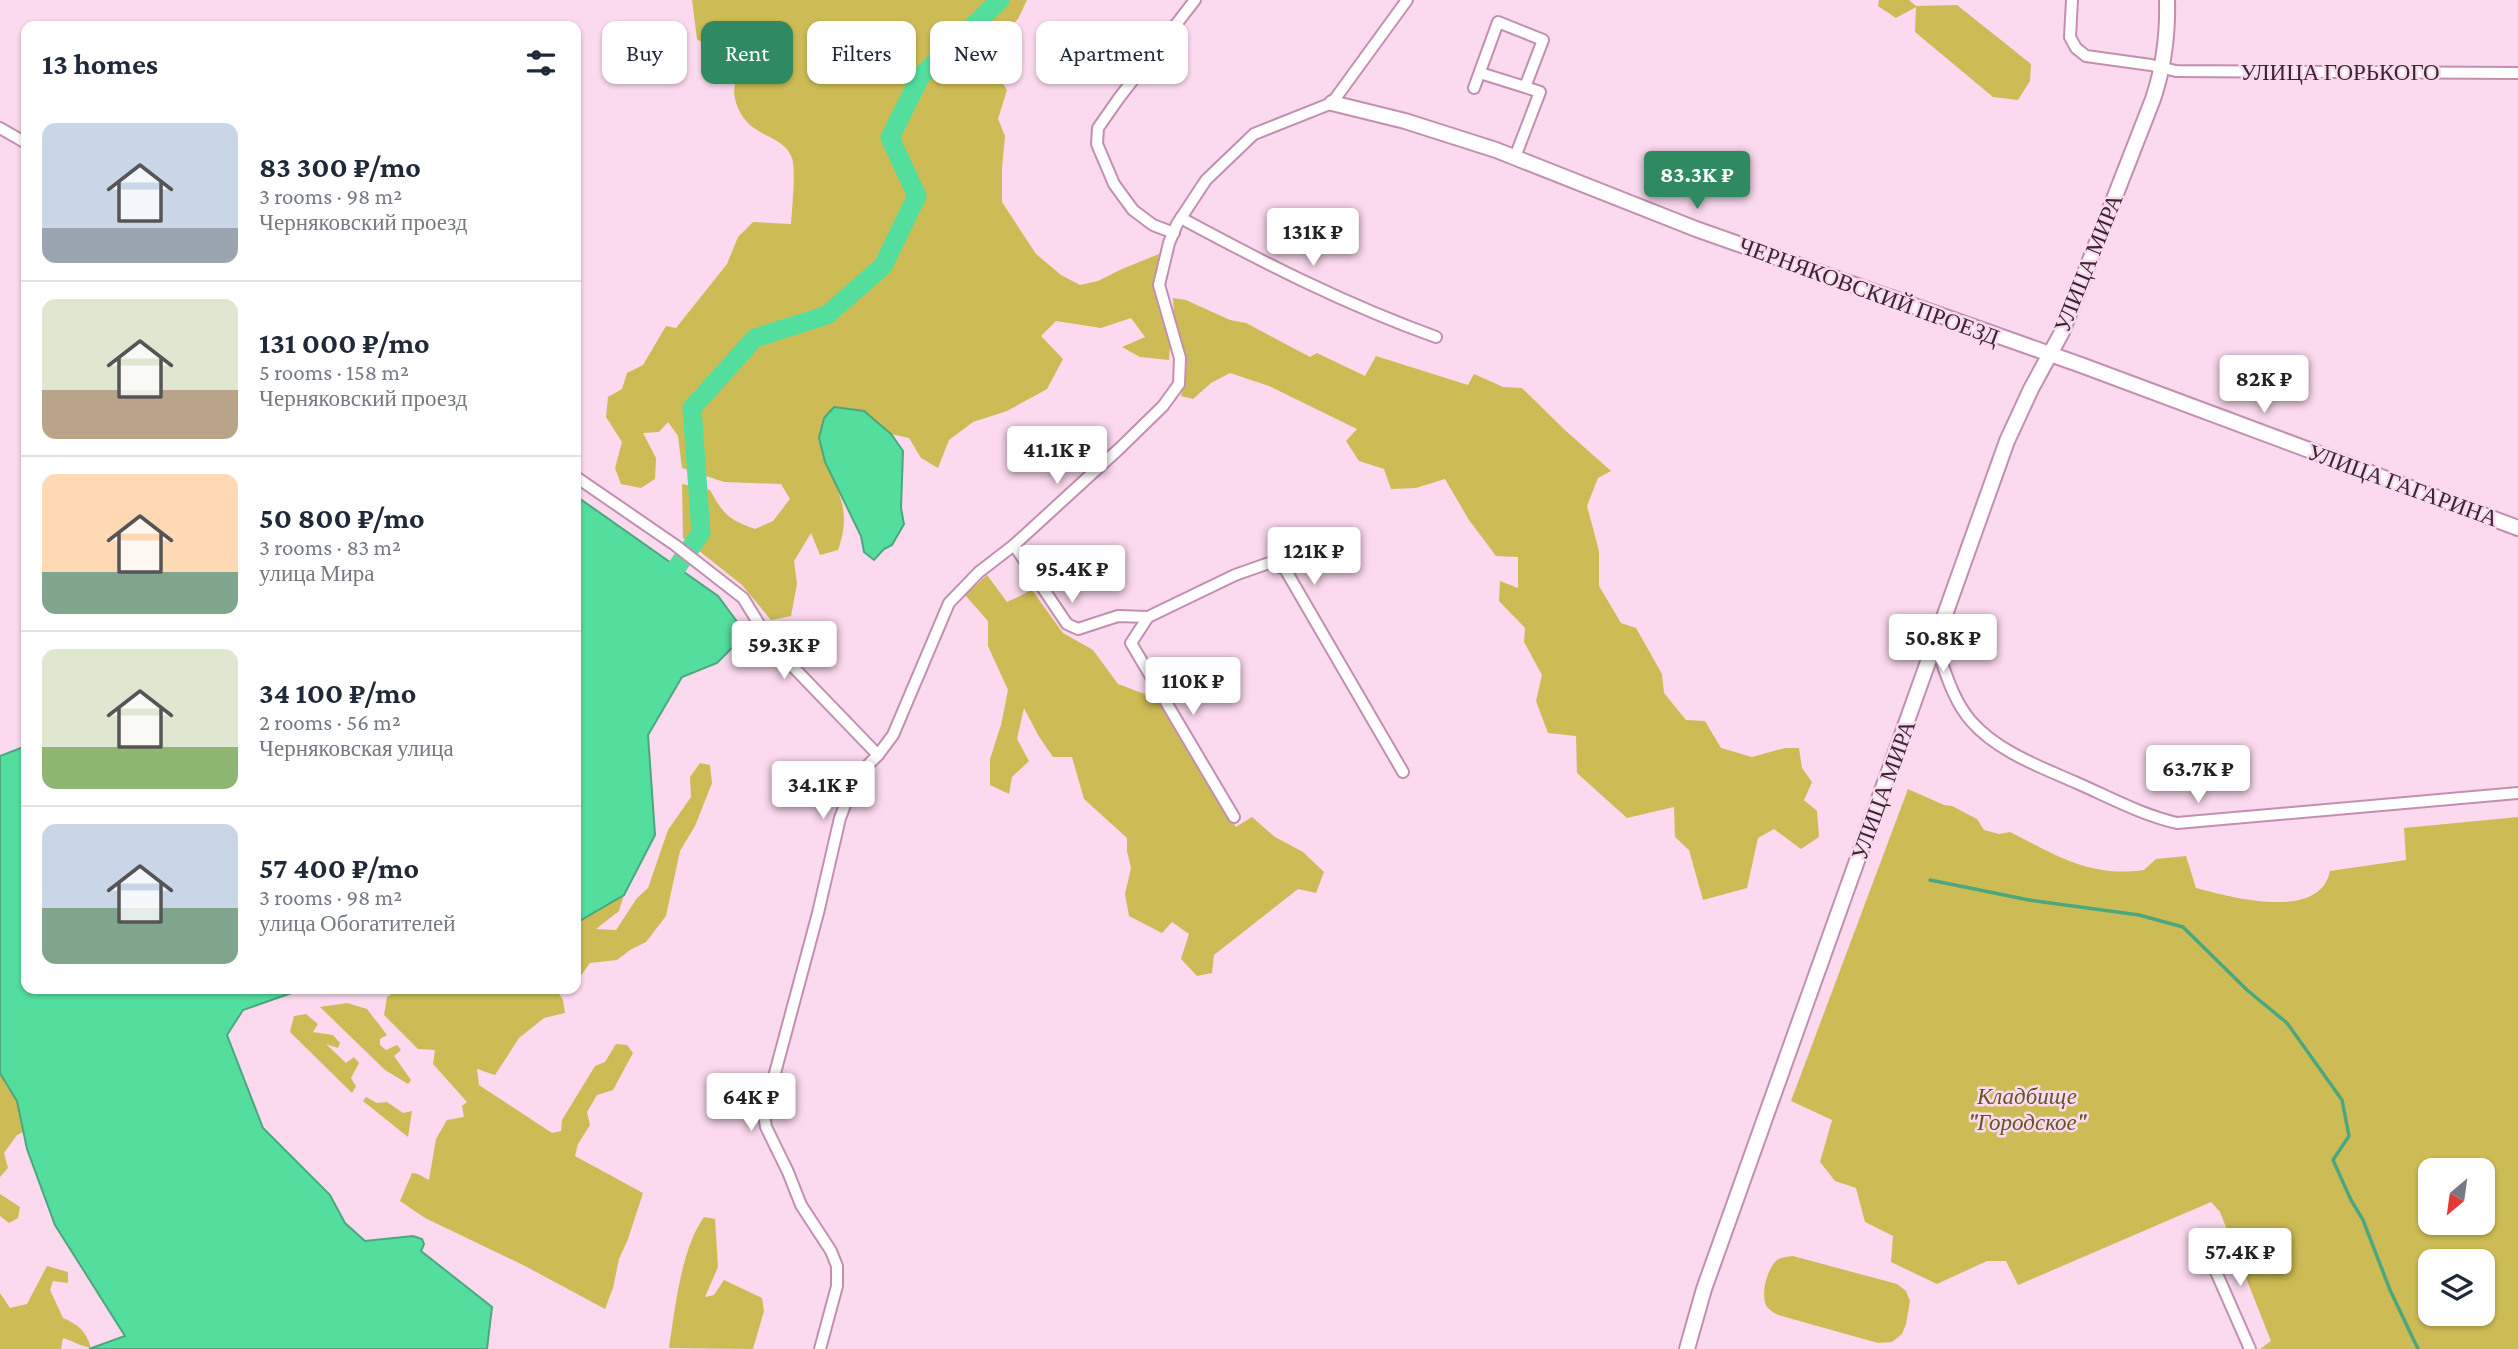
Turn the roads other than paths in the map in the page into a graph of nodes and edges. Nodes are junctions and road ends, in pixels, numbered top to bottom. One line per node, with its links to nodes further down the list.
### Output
1 (1195, 0): 15 (street)
2 (1407, 0): 10 (street)
3 (2072, 0): 5 (street, УЛИЦА ГОРЬКОГО)
4 (2167, 0): 5 (main road, УЛИЦА МИРА)
5 (2162, 68): 7 (street, УЛИЦА ГОРЬКОГО); 17 (main road, УЛИЦА МИРА)
6 (1480, 73): 8 (street); 8 (street); 9 (street)
7 (2518, 73)
8 (1525, 87): 13 (street)
9 (1474, 88)
10 (1332, 103): 13 (main road, ЧЕРНЯКОВСКИЙ ПРОЕЗД); 14 (street)
11 (0, 128): 12 (street)
12 (21, 140)
13 (1515, 157): 17 (main road, ЧЕРНЯКОВСКИЙ ПРОЕЗД)
14 (1181, 218): 15 (street); 16 (street)
15 (1174, 233): 20 (street)
16 (1436, 337)
17 (2051, 355): 19 (main road, УЛИЦА ГАГАРИНА); 22 (main road, УЛИЦА МИРА)
18 (581, 480): 23 (street)
19 (2518, 528)
20 (1013, 545): 21 (street); 23 (street)
21 (1148, 617): 24 (street); 26 (street)
22 (1935, 643): 25 (street); 29 (main road, УЛИЦА МИРА)
23 (878, 755): 28 (street)
24 (1403, 772)
25 (2518, 793)
26 (1234, 817)
27 (2202, 1240): 30 (street)
28 (820, 1349)
29 (1687, 1349)
30 (2250, 1349)

